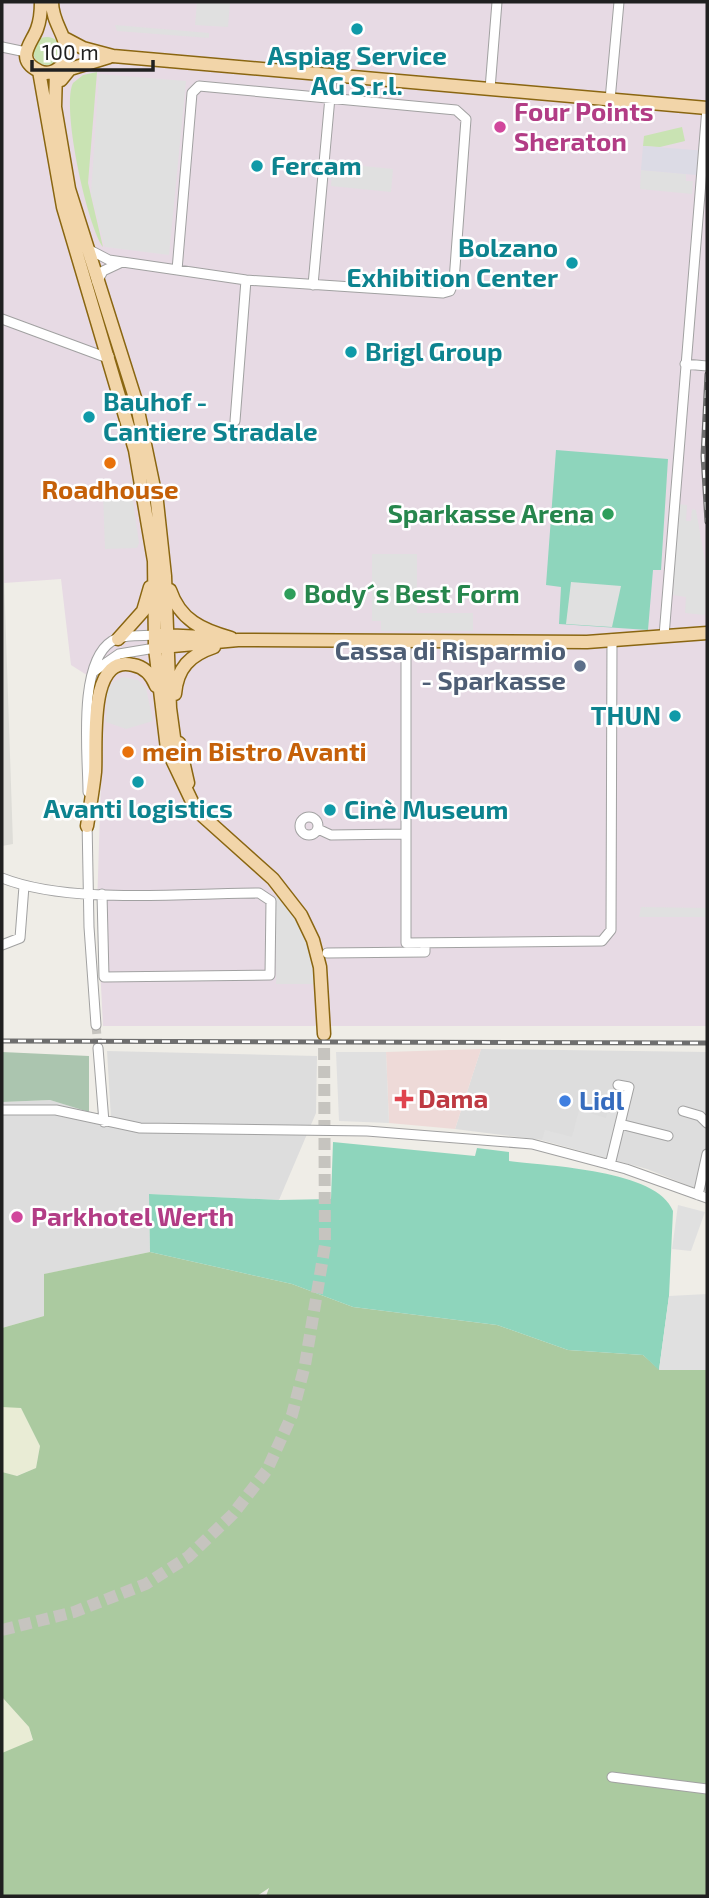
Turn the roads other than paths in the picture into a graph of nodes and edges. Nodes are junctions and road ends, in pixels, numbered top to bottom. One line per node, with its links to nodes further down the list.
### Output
1 (41, 2): 5 (main road)
2 (54, 2): 6 (main road); 9 (main road)
3 (498, 2): 13 (street)
4 (619, 2): 15 (street)
5 (37, 31): 6 (main road); 8 (main road)
6 (63, 36): 9 (main road); 10 (main road)
7 (2, 47): 8 (street)
8 (26, 52): 11 (main road)
9 (113, 56): 10 (main road); 12 (main road); 17 (main road)
10 (60, 68): 11 (main road); 17 (main road)
11 (39, 71): 25 (main road)
12 (332, 75): 13 (main road); 14 (street)
13 (490, 89): 15 (main road)
14 (329, 98): 20 (street); 23 (street); 23 (street)
15 (610, 100): 16 (main road)
16 (707, 108): 26 (street)
17 (60, 137): 18 (main road)
18 (86, 248): 19 (street); 22 (main road)
19 (122, 262): 20 (street); 22 (street)
20 (177, 270): 21 (street)
21 (246, 279): 23 (street); 28 (street)
22 (97, 282): 30 (main road)
23 (313, 285)
24 (2, 319): 25 (street)
25 (109, 356): 29 (main road)
26 (685, 364): 27 (street); 32 (street)
27 (707, 366)
28 (235, 421)
29 (154, 566): 33 (main road); 37 (main road)
30 (166, 576): 35 (main road); 37 (main road)
31 (707, 633): 32 (main road)
32 (664, 636): 34 (main road)
33 (118, 639): 37 (street); 38 (street)
34 (612, 639): 36 (main road); 49 (street)
35 (238, 640): 36 (main road); 37 (main road); 40 (main road)
36 (406, 640): 44 (street)
37 (163, 641): 38 (street); 39 (main road); 40 (main road)
38 (92, 673): 42 (street)
39 (162, 724): 41 (main road); 42 (main road)
40 (188, 784): 41 (main road)
41 (212, 824): 53 (main road)
42 (87, 826): 47 (street)
43 (317, 829): 44 (street)
44 (405, 834): 49 (street)
45 (2, 878): 46 (street)
46 (24, 886): 47 (street); 50 (street)
47 (88, 894): 48 (street); 52 (street)
48 (102, 894): 48 (street)
49 (425, 943): 51 (street)
50 (2, 945)
51 (327, 953)
52 (96, 1025)
53 (324, 1034)
54 (98, 1048): 58 (street)
55 (618, 1085): 60 (street)
56 (2, 1110): 58 (street)
57 (683, 1111): 59 (street)
58 (104, 1122): 63 (street)
59 (707, 1123)
60 (620, 1124): 61 (street); 63 (street)
61 (668, 1136)
62 (707, 1154): 64 (street)
63 (610, 1165): 64 (street)
64 (703, 1197)
65 (612, 1777): 66 (street)
66 (707, 1789)

